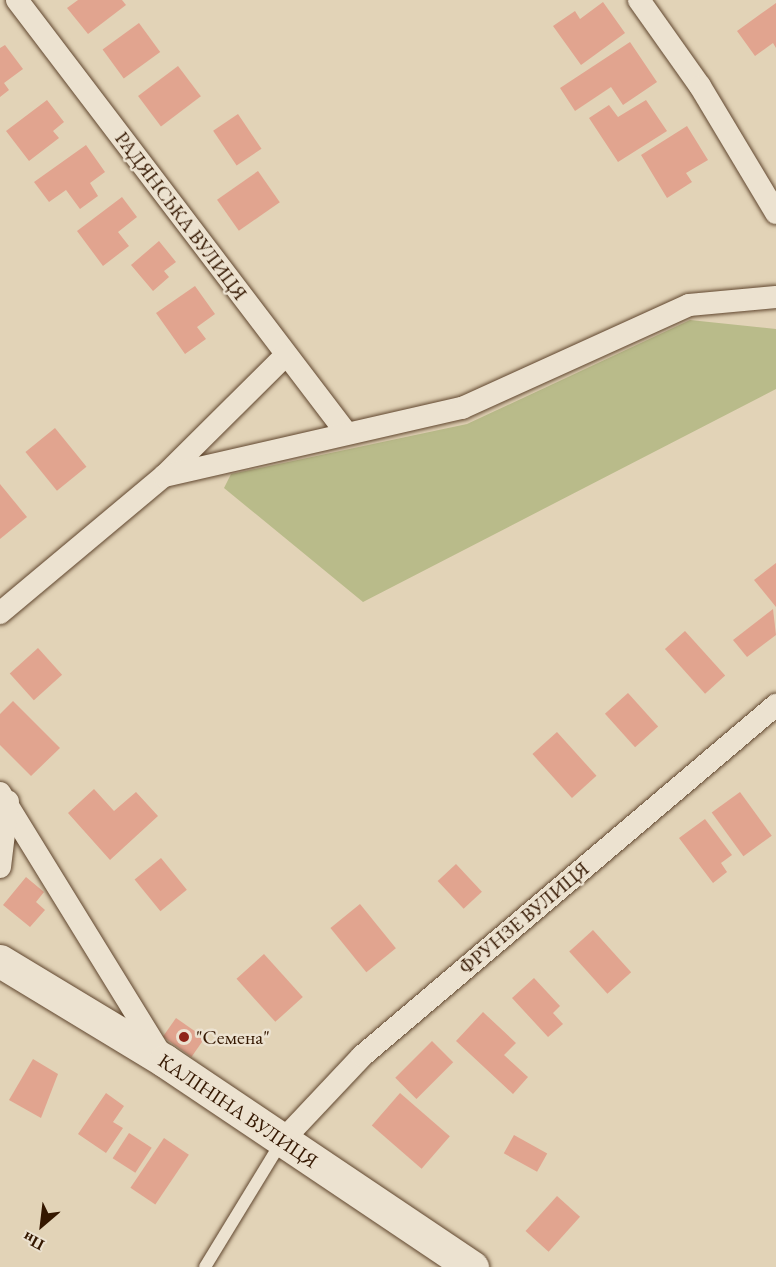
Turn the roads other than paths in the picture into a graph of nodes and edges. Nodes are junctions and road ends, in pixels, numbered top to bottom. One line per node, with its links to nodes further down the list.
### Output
1 (16, 0): 5 (street, РАДЯНСЬКА ВУЛИЦЯ)
2 (639, 0): 3 (street)
3 (776, 213)
4 (776, 297): 6 (street)
5 (286, 355): 6 (street, РАДЯНСЬКА ВУЛИЦЯ); 7 (street)
6 (345, 431): 7 (street)
7 (164, 476): 8 (street)
8 (0, 613)
9 (776, 705): 14 (street, ФРУНЗЕ ВУЛИЦЯ)
10 (4, 797): 11 (street); 13 (street)
11 (0, 867)
12 (0, 961): 13 (street, КАЛІНІНА ВУЛИЦЯ)
13 (165, 1061): 14 (street, КАЛІНІНА ВУЛИЦЯ)
14 (282, 1141): 15 (lane); 16 (street, КАЛІНІНА ВУЛИЦЯ)
15 (205, 1267)
16 (472, 1267)

